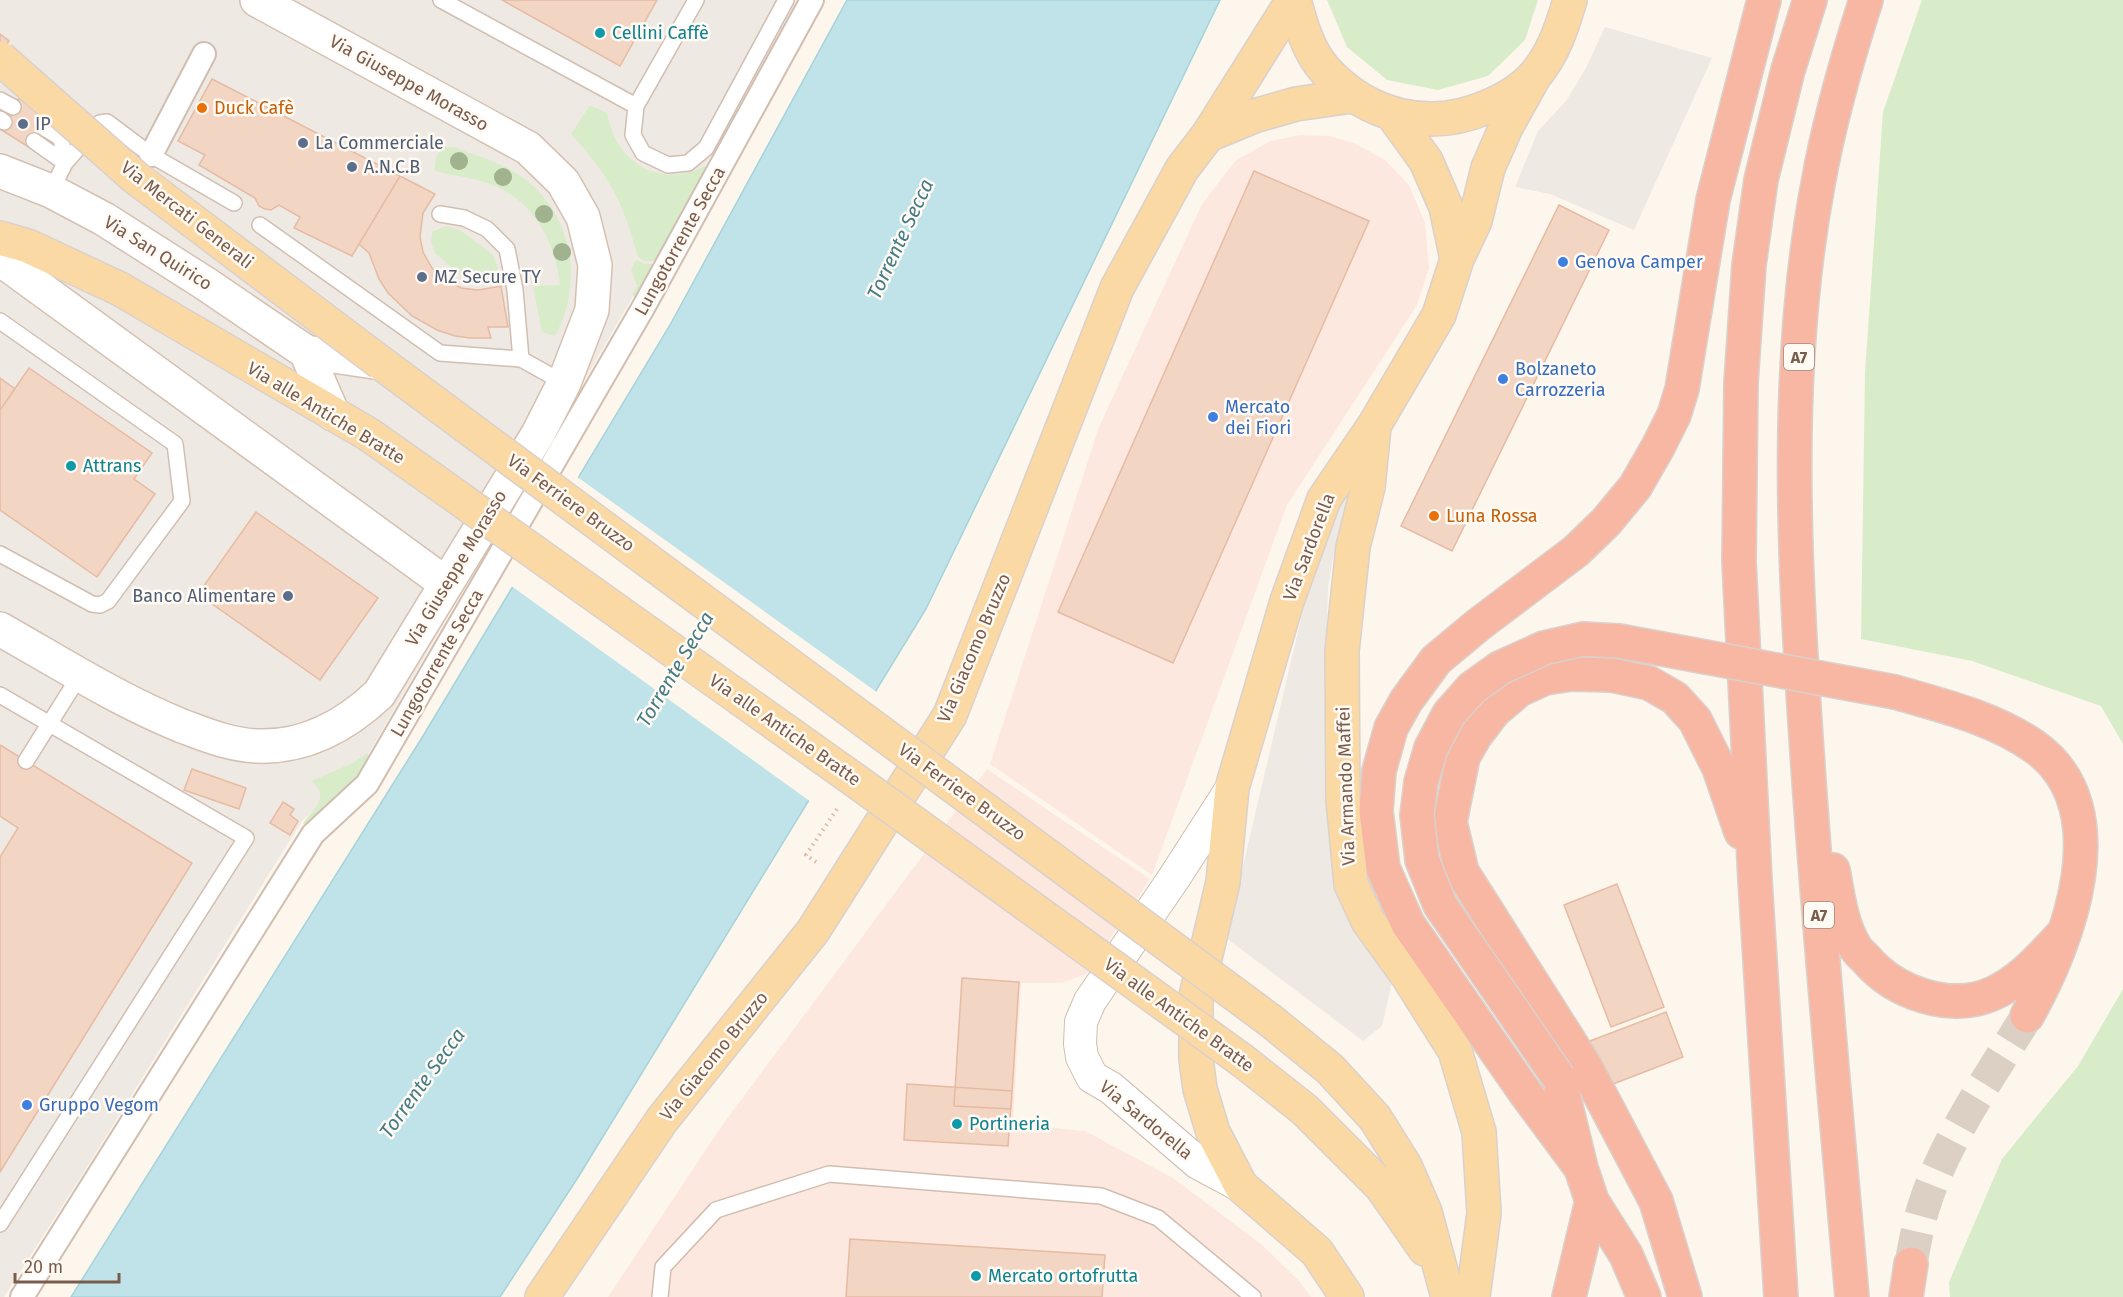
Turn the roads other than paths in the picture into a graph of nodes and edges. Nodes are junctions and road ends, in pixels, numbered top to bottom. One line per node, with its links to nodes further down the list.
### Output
1 (257, 0): 33 (main road, Via Giuseppe Morasso)
2 (441, 0): 15 (lane)
3 (696, 0): 15 (lane)
4 (786, 0): 15 (lane)
5 (812, 0): 55 (street, Lungotorrente Secca)
6 (1293, 0): 14 (main road); 18 (main road, Via Giacomo Bruzzo)
7 (1570, 0): 13 (main road)
8 (1764, 0): 49 (highway)
9 (1810, 0): 45 (highway)
10 (1866, 0): 36 (highway, A7)
11 (204, 54): 20 (street)
12 (0, 58): 32 (main road, Via Mercati Generali, bridge)
13 (1535, 75): 16 (main road); 28 (main road, Via Sardorella)
14 (1352, 96): 16 (main road); 18 (main road)
15 (636, 106)
16 (1392, 114): 28 (main road, Via Sardorella)
17 (43, 127): 22 (lane)
18 (1208, 135): 56 (main road, Via Giacomo Bruzzo)
19 (34, 141): 22 (lane)
20 (151, 155): 22 (lane); 23 (lane)
21 (0, 171): 22 (main road, Via San Quirico)
22 (58, 177): 30 (main road, Via San Quirico)
23 (234, 203)
24 (440, 214): 31 (lane)
25 (260, 225): 31 (lane)
26 (0, 238): 34 (main road, Via alle Antiche Bratte)
27 (0, 259): 38 (main road)
28 (1457, 259): 35 (main road, Via Sardorella)
29 (0, 321): 37 (lane)
30 (306, 352): 32 (main road, Via San Quirico); 34 (main road)
31 (521, 359): 33 (lane)
32 (381, 363): 54 (main road, Via Ferriere Bruzzo, bridge)
33 (564, 383): 38 (main road, Via Giuseppe Morasso)
34 (333, 414): 54 (main road, Via alle Antiche Bratte, bridge)
35 (1375, 424): 44 (main road, Via Sardorella); 60 (main road, Via Armando Maffei)
36 (1795, 532): 46 (highway); 65 (highway, A7)
37 (0, 554)
38 (445, 583): 40 (main road, Via Giuseppe Morasso)
39 (0, 629): 40 (main road, Via Giuseppe Morasso)
40 (80, 675): 42 (lane)
41 (0, 695): 42 (lane)
42 (50, 724): 43 (lane); 52 (lane)
43 (26, 761)
44 (1232, 788): 50 (main road, Via Sardorella); 50 (street, Via Sardorella)
45 (1755, 880): 48 (highway); 64 (highway)
46 (2063, 934): 47 (highway); 48 (highway, bridge)
47 (2027, 1016)
48 (1572, 1072): 49 (highway); 63 (highway)
49 (1581, 1168): 51 (highway)
50 (1241, 1186): 59 (main road, Via Sardorella)
51 (1592, 1201): 61 (highway); 62 (highway)
52 (0, 1224)
53 (1911, 1264): 66 (highway)
54 (1444, 1285)
55 (22, 1297)
56 (542, 1297)
57 (660, 1297): 58 (lane)
58 (1253, 1297)
59 (1347, 1297)
60 (1473, 1297)
61 (1569, 1297)
62 (1644, 1297)
63 (1685, 1297)
64 (1781, 1297)
65 (1852, 1297)
66 (1906, 1297)

